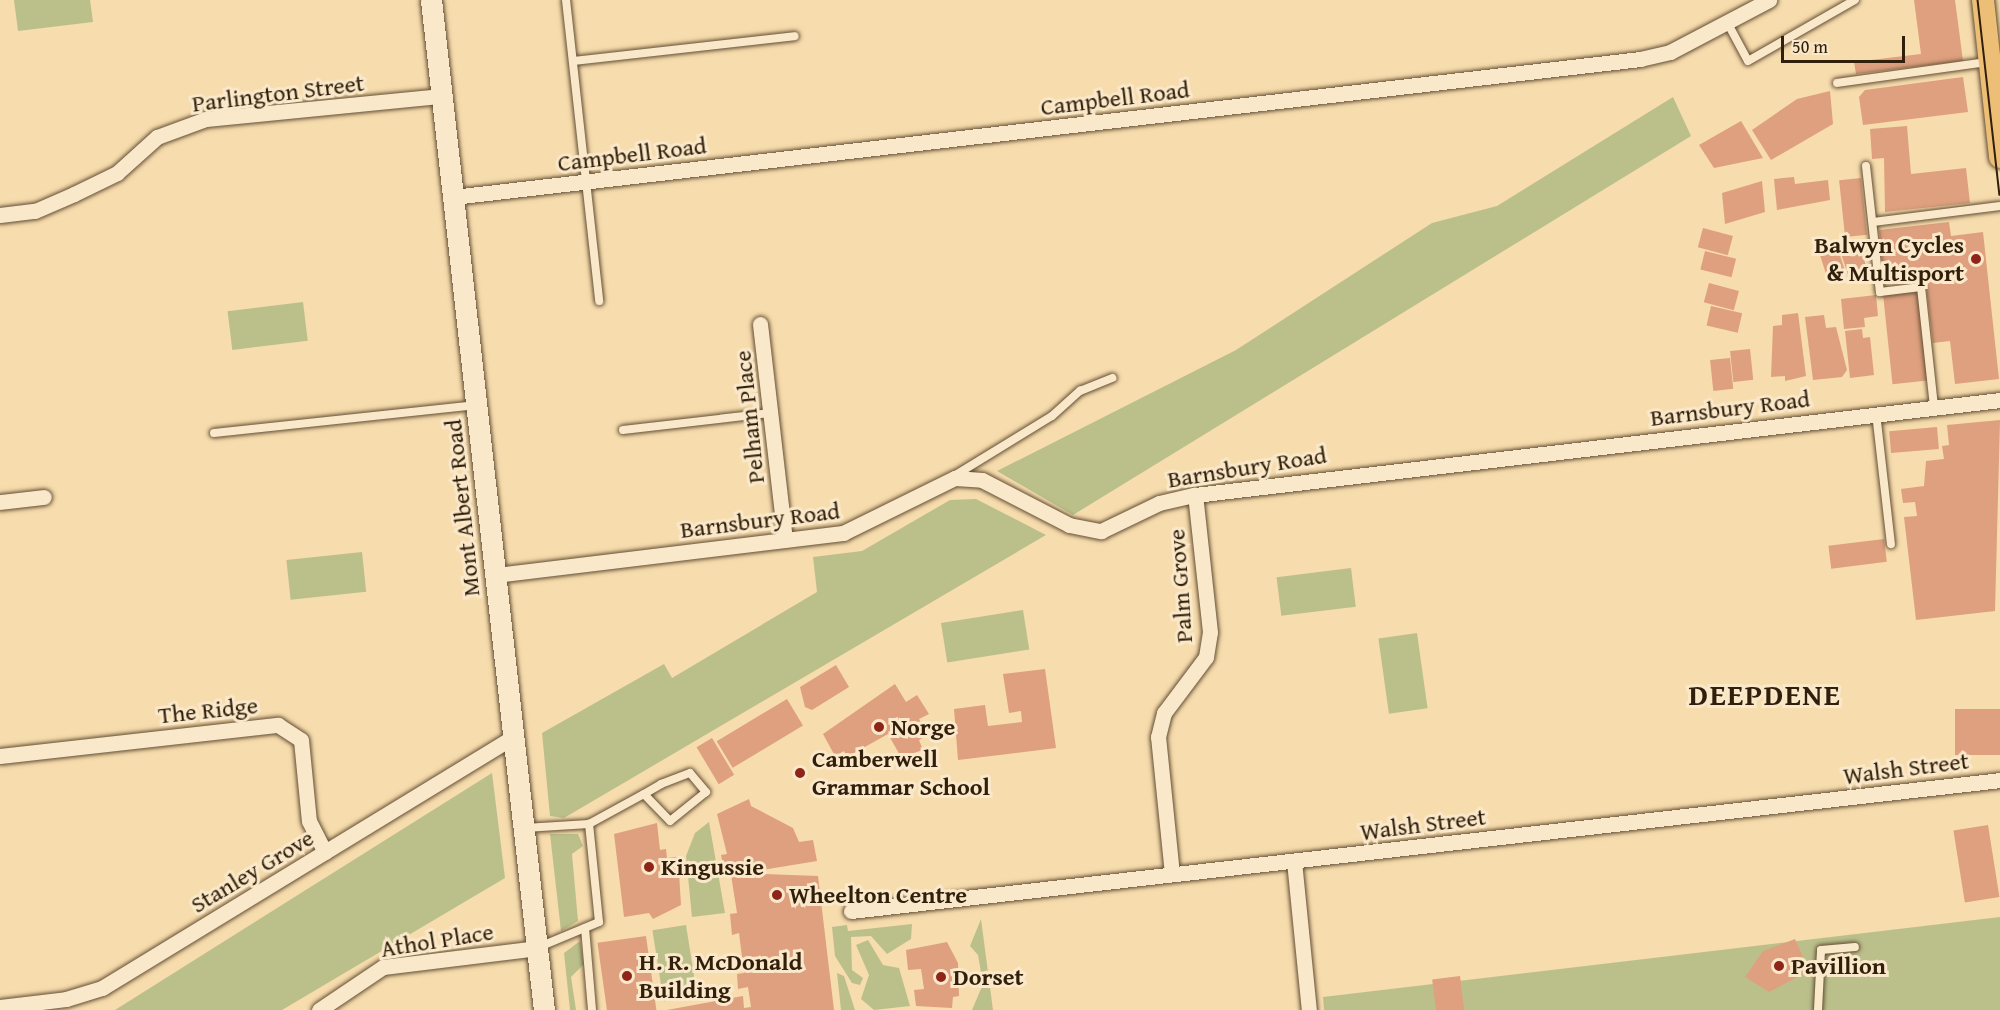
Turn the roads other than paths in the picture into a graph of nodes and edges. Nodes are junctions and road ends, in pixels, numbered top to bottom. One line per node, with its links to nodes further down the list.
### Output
1 (431, 0): 11 (main road, Mont Albert Road)
2 (566, 0): 8 (lane)
3 (1769, 0): 6 (street, Campbell Road)
4 (1855, 0): 6 (lane)
5 (1983, 0): 9 (main road)
6 (1727, 22): 15 (street, Campbell Road)
7 (795, 36): 8 (lane)
8 (573, 61): 15 (lane)
9 (1990, 62): 10 (lane); 12 (main road)
10 (1837, 82)
11 (442, 96): 16 (main road, Mont Albert Road); 18 (street, Parlington Street)
12 (1997, 104): 13 (main road)
13 (2000, 157)
14 (1866, 166): 19 (lane)
15 (587, 182): 16 (street, Campbell Road); 20 (lane)
16 (453, 197): 24 (main road, Mont Albert Road)
17 (2000, 206): 19 (lane)
18 (0, 215)
19 (1873, 222): 25 (lane)
20 (599, 301)
21 (760, 324): 26 (street, Pelham Place)
22 (1112, 378): 30 (lane)
23 (2000, 400): 25 (street, Barnsbury Road)
24 (476, 405): 29 (lane); 36 (main road, Mont Albert Road)
25 (1934, 407): 27 (street, Barnsbury Road)
26 (771, 413): 28 (lane); 34 (street, Pelham Place)
27 (1876, 413): 31 (street, Barnsbury Road); 35 (lane)
28 (623, 430)
29 (214, 433)
30 (951, 479): 31 (street, Barnsbury Road); 34 (street, Barnsbury Road)
31 (1195, 495): 45 (street, Palm Grove)
32 (44, 497): 33 (street)
33 (0, 502)
34 (785, 540): 36 (street, Barnsbury Road)
35 (1891, 544)
36 (496, 575): 37 (main road, Mont Albert Road)
37 (514, 737): 42 (main road, Mont Albert Road); 43 (street, Stanley Grove)
38 (0, 756): 43 (street, The Ridge)
39 (2000, 780): 44 (street, Walsh Street)
40 (646, 793): 40 (lane); 41 (lane)
41 (589, 824): 42 (lane); 47 (lane)
42 (524, 828): 49 (main road, Mont Albert Road)
43 (326, 852): 50 (street, Stanley Grove)
44 (1294, 861): 45 (street, Walsh Street); 54 (street)
45 (1172, 874): 46 (street, Walsh Street)
46 (851, 911)
47 (585, 928): 49 (lane); 53 (lane)
48 (1855, 947): 55 (lane)
49 (538, 948): 51 (street, Athol Place); 52 (main road, Mont Albert Road)
50 (0, 1007)
51 (319, 1010)
52 (544, 1010)
53 (592, 1010)
54 (1309, 1010)
55 (1818, 1010)

